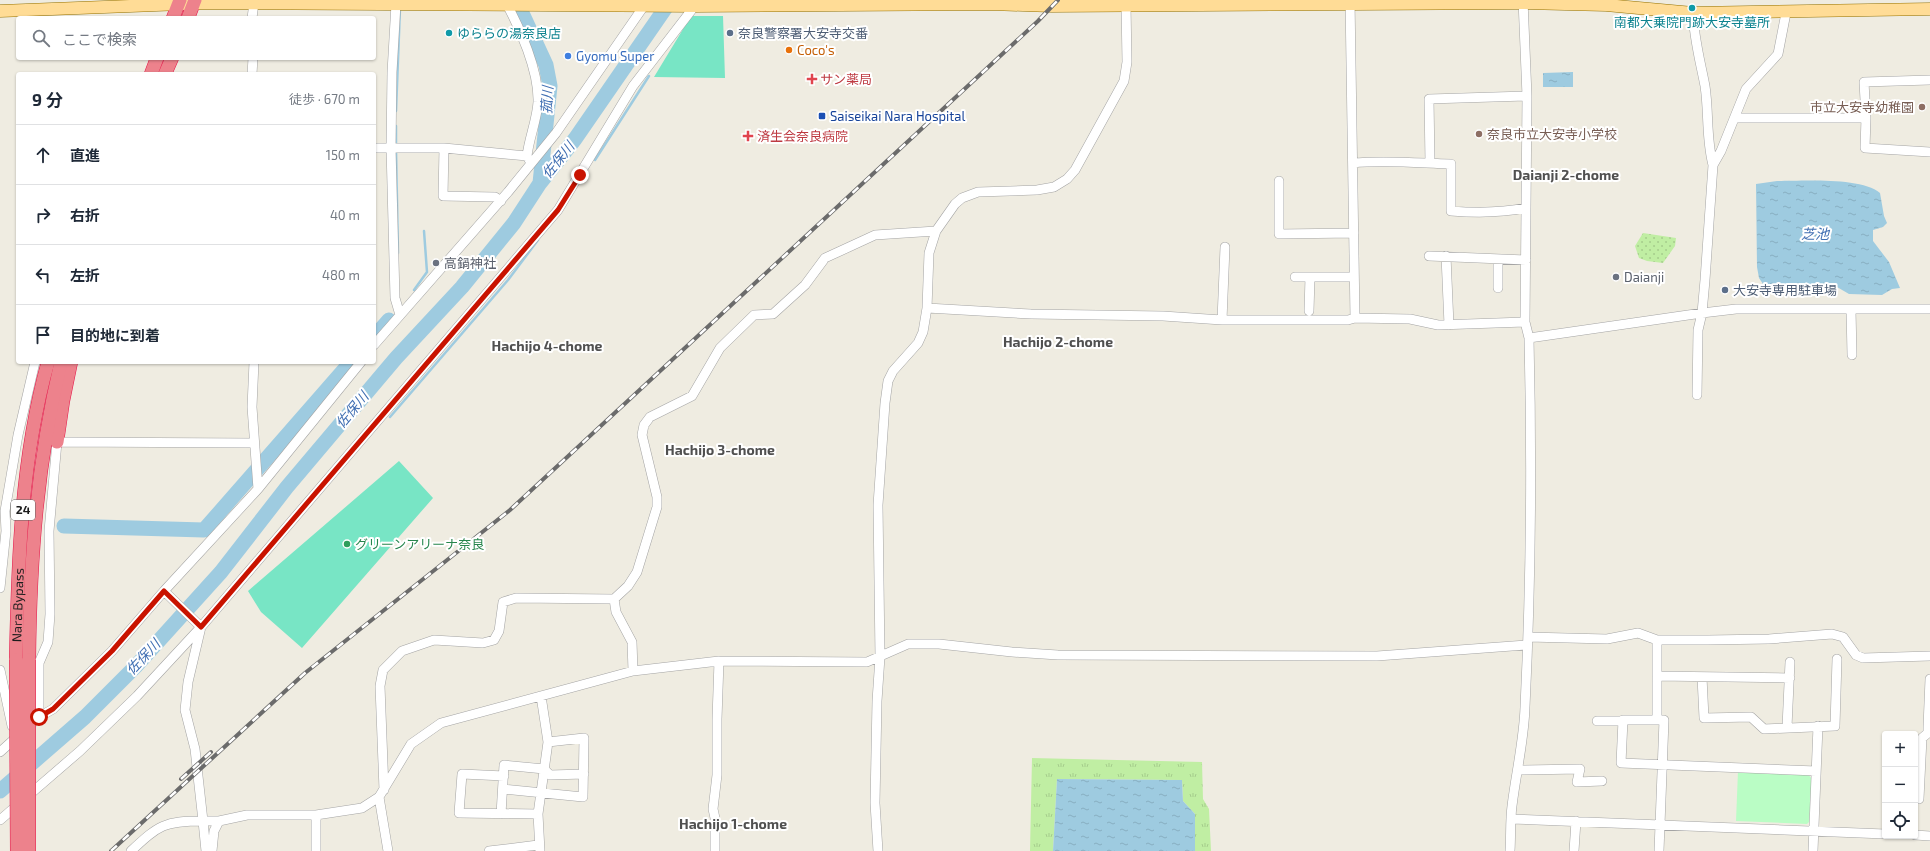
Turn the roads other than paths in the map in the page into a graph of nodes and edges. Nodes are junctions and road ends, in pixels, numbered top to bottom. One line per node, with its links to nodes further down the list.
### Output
1 (194, 1): 3 (main road); 8 (main road); 22 (highway)
2 (1524, 1): 6 (main road); 7 (main road); 31 (street)
3 (179, 2): 15 (main road); 21 (highway)
4 (995, 2): 14 (main road); 16 (main road)
5 (1255, 2): 6 (main road); 12 (main road)
6 (1350, 2): 39 (street)
7 (1606, 2): 19 (main road)
8 (254, 3): 13 (main road); 23 (street)
9 (507, 3): 10 (main road); 13 (main road); 38 (street)
10 (527, 3): 11 (main road)
11 (647, 3): 14 (main road); 38 (street)
12 (1149, 3): 16 (main road)
13 (396, 4): 35 (street)
14 (694, 4): 82 (street)
15 (54, 5): 18 (main road)
16 (1126, 6): 45 (street)
17 (1930, 9): 20 (main road)
18 (0, 11)
19 (1693, 13): 20 (main road); 41 (street)
20 (1786, 13): 32 (street)
21 (174, 16)
22 (189, 16)
23 (252, 16)
24 (156, 60): 27 (highway)
25 (171, 60): 28 (highway)
26 (253, 60): 29 (street)
27 (152, 72)
28 (166, 72)
29 (252, 72)
30 (1930, 80): 33 (street)
31 (1527, 96): 40 (street); 44 (street)
32 (1735, 118): 33 (street); 41 (street)
33 (1866, 118): 37 (street)
34 (376, 148): 35 (street)
35 (391, 148): 36 (street); 61 (street)
36 (444, 148): 38 (street); 43 (street)
37 (1930, 152)
38 (529, 160): 43 (street)
39 (1353, 163): 40 (street); 46 (street)
40 (1430, 163): 44 (street)
41 (1713, 165): 60 (street)
42 (1279, 181): 46 (street)
43 (501, 201): 61 (street)
44 (1526, 208): 51 (street)
45 (936, 232): 56 (street); 81 (street)
46 (1354, 233): 52 (street)
47 (1225, 247): 63 (street)
48 (1429, 256): 49 (street)
49 (1446, 256): 50 (street); 65 (street)
50 (1498, 260): 51 (street); 55 (street)
51 (1526, 260): 64 (street)
52 (1354, 276): 54 (street); 62 (street)
53 (1295, 277): 54 (street)
54 (1310, 277): 59 (street)
55 (1498, 288)
56 (927, 308): 63 (street); 86 (street)
57 (1930, 309): 58 (street)
58 (1851, 310): 60 (street); 68 (street)
59 (1309, 311)
60 (1702, 313): 66 (street); 75 (street)
61 (400, 315): 67 (street)
62 (1355, 318): 63 (street); 65 (street)
63 (1222, 320)
64 (1526, 322): 65 (street); 66 (street)
65 (1449, 325)
66 (1529, 338): 84 (street)
67 (376, 343)
68 (1852, 355)
69 (35, 364): 79 (street)
70 (47, 364): 88 (highway, Nara Bypass / 24)
71 (60, 364): 88 (highway, Nara Bypass / 24)
72 (71, 364): 76 (highway)
73 (254, 364): 77 (street)
74 (359, 364): 78 (street)
75 (1697, 395)
76 (57, 442): 77 (street); 98 (street)
77 (254, 443): 78 (street)
78 (258, 489): 80 (street)
79 (0, 588)
80 (164, 591): 82 (street); 98 (street)
81 (614, 599): 92 (street); 117 (street)
82 (201, 626): 123 (street); 125 (street)
83 (1657, 640): 84 (street); 85 (street); 93 (street)
84 (1528, 641): 86 (street); 111 (street)
85 (1930, 656)
86 (880, 657): 89 (street); 144 (street)
87 (1837, 659): 102 (street)
88 (23, 660): 135 (highway, Nara Bypass / 24, bridge); 136 (highway, Nara Bypass / 24, bridge)
89 (719, 661): 92 (street); 143 (street)
90 (1790, 662): 95 (street)
91 (0, 670): 106 (street)
92 (633, 671): 97 (street)
93 (1657, 676): 94 (street); 99 (street)
94 (1702, 676): 95 (street); 103 (street)
95 (1790, 678): 103 (street)
96 (1930, 679): 104 (street)
97 (541, 696): 107 (street); 117 (street)
98 (39, 717): 106 (street)
99 (1657, 720): 101 (street); 109 (street)
100 (1596, 721): 101 (street)
101 (1623, 721): 109 (street)
102 (1818, 726): 103 (street); 112 (street)
103 (1787, 727)
104 (1929, 727): 105 (street)
105 (1918, 738): 119 (street)
106 (14, 740): 108 (street)
107 (548, 742): 110 (street); 113 (street)
108 (0, 752)
109 (1662, 764): 112 (street); 128 (street)
110 (544, 769): 113 (street); 114 (street); 118 (street)
111 (1518, 770): 115 (street); 124 (street)
112 (1816, 771): 129 (street)
113 (584, 774): 118 (street)
114 (504, 776): 116 (street); 120 (street)
115 (1602, 781)
116 (503, 789): 118 (street); 120 (street)
117 (382, 793): 122 (street); 141 (street)
118 (541, 793): 121 (street)
119 (1919, 799)
120 (502, 814): 121 (street)
121 (538, 814): 133 (street)
122 (316, 815): 126 (street); 140 (street)
123 (0, 820)
124 (1511, 820): 127 (street); 145 (street)
125 (203, 821): 126 (street); 137 (street); 138 (street)
126 (219, 821): 139 (street)
127 (1576, 822): 128 (street); 146 (street)
128 (1660, 826): 129 (street); 147 (street)
129 (1814, 832): 130 (street); 148 (street)
130 (1882, 834)
131 (1918, 835): 132 (street)
132 (1930, 836)
133 (539, 848): 134 (street)
134 (522, 849): 142 (street)
135 (17, 851)
136 (29, 851)
137 (131, 851)
138 (206, 851)
139 (212, 851)
140 (316, 851)
141 (388, 851)
142 (489, 851)
143 (715, 851)
144 (878, 851)
145 (1510, 851)
146 (1574, 851)
147 (1659, 851)
148 (1813, 851)

